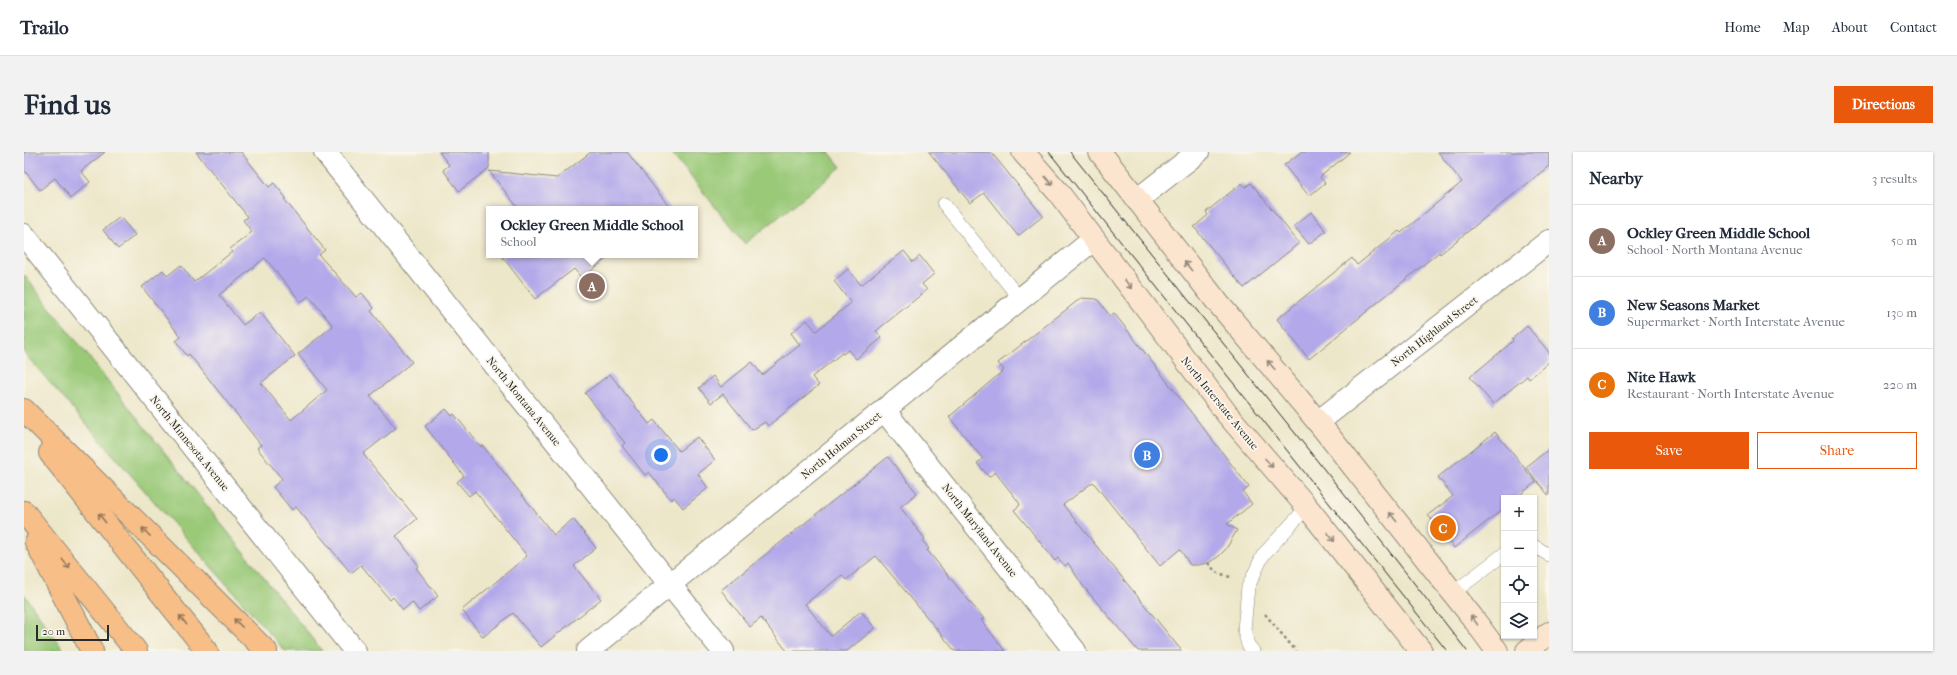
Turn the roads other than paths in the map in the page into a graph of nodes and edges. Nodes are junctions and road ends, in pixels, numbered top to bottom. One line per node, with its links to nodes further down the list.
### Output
1 (325, 152): 21 (street, North Montana Avenue)
2 (1023, 152): 8 (street, North Interstate Avenue, one-way to 8)
3 (1100, 152): 5 (street)
4 (1198, 152): 5 (street)
5 (1137, 200): 14 (street, one-way to 5)
6 (944, 204): 10 (lane)
7 (24, 235): 28 (street, North Minnesota Avenue)
8 (1094, 239): 10 (street, North Holman Street); 15 (street, North Interstate Avenue, one-way to 15)
9 (1549, 241): 14 (street, North Highland Street)
10 (1020, 299): 12 (street, North Holman Street)
11 (24, 410): 27 (highway, one-way to 11)
12 (884, 410): 21 (street, North Holman Street); 31 (street, North Maryland Avenue)
13 (24, 420): 26 (highway, one-way to 13)
14 (1318, 422): 22 (street, one-way to 14)
15 (1307, 507): 32 (lane); 33 (street, North Interstate Avenue, one-way to 33)
16 (24, 512): 25 (highway, one-way to 25)
17 (24, 519): 24 (highway)
18 (1537, 548): 19 (lane)
19 (1549, 555)
20 (1501, 556): 22 (lane)
21 (670, 584): 29 (street, North Holman Street); 30 (street, North Montana Avenue)
22 (1453, 593): 34 (street, one-way to 22)
23 (1549, 634): 35 (street)
24 (92, 651)
25 (136, 651)
26 (207, 651)
27 (266, 651)
28 (355, 651)
29 (588, 651)
30 (723, 651)
31 (1075, 651)
32 (1253, 651)
33 (1421, 651)
34 (1497, 651)
35 (1527, 651)

